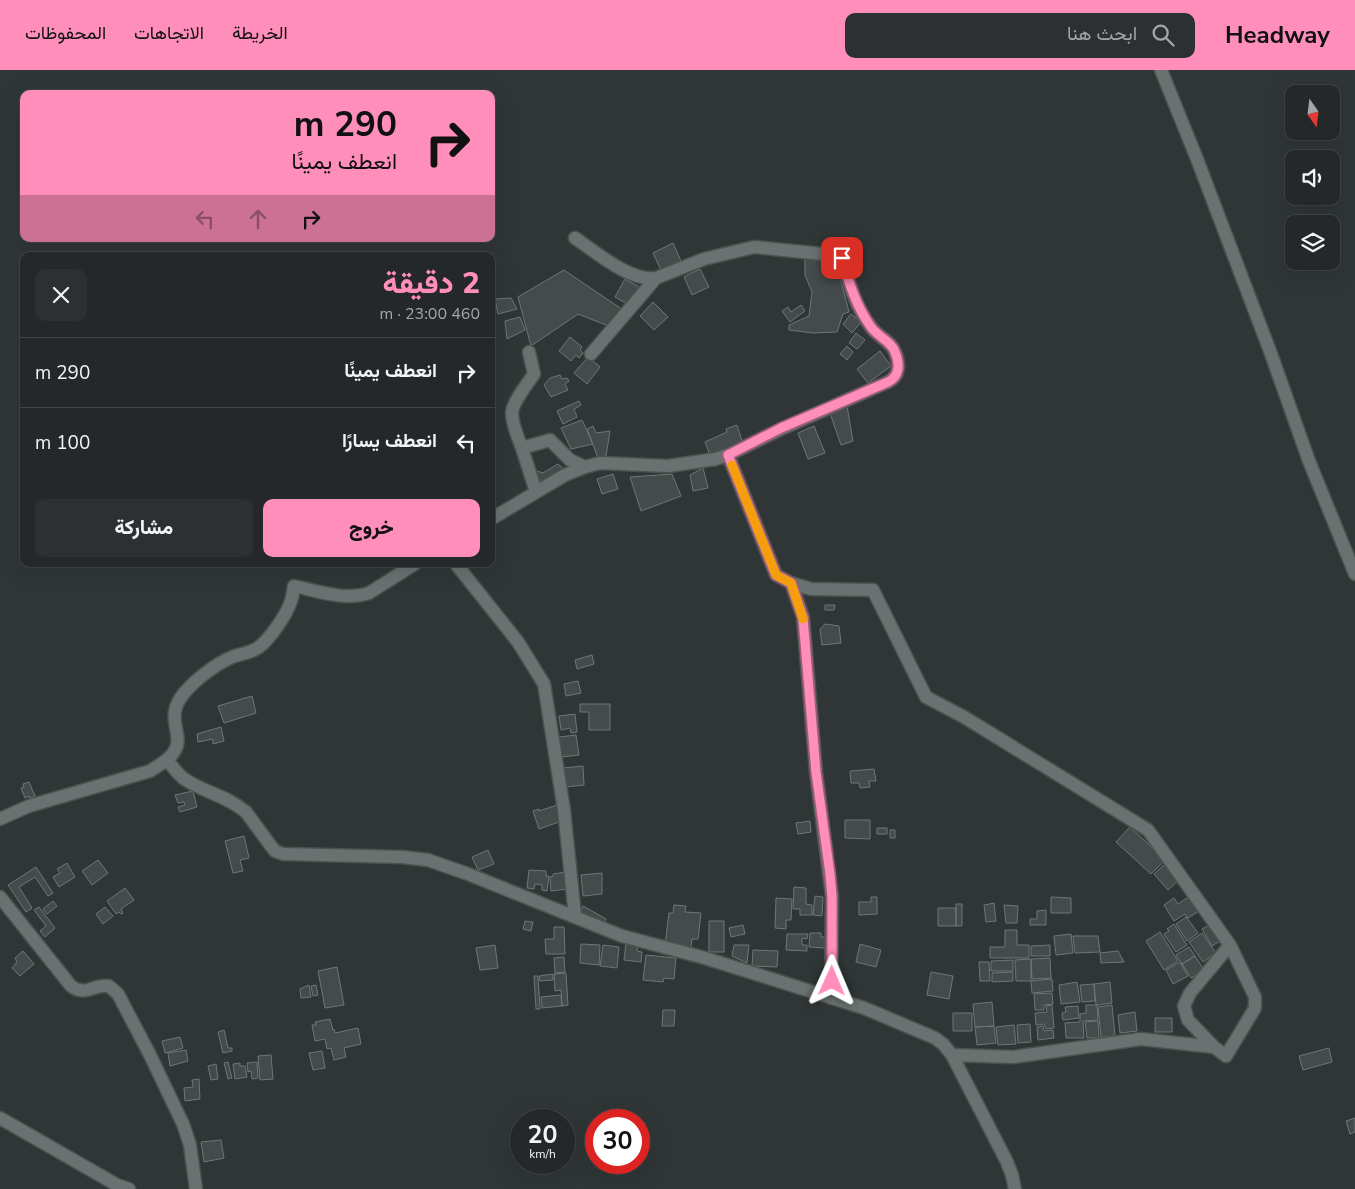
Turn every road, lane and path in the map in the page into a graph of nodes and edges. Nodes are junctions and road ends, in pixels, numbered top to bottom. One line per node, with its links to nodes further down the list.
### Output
1 (1161, 70): 13 (street)
2 (575, 238): 3 (street)
3 (656, 278): 5 (street); 7 (street)
4 (529, 352): 6 (street)
5 (591, 354)
6 (522, 448): 8 (street); 9 (street)
7 (728, 455): 8 (street); 14 (street)
8 (585, 466): 9 (street)
9 (536, 492): 10 (street)
10 (495, 516)
11 (410, 567): 15 (street)
12 (458, 567): 18 (street)
13 (1355, 574)
14 (791, 583): 19 (street); 20 (street)
15 (166, 760): 16 (street); 18 (street)
16 (0, 819)
17 (0, 897): 25 (street)
18 (575, 916): 20 (street)
19 (1230, 945): 21 (street); 21 (street)
20 (832, 998): 22 (street)
21 (1214, 1047): 22 (street)
22 (952, 1054): 26 (street)
23 (0, 1118): 24 (street)
24 (129, 1189)
25 (196, 1189)
26 (1015, 1189)

